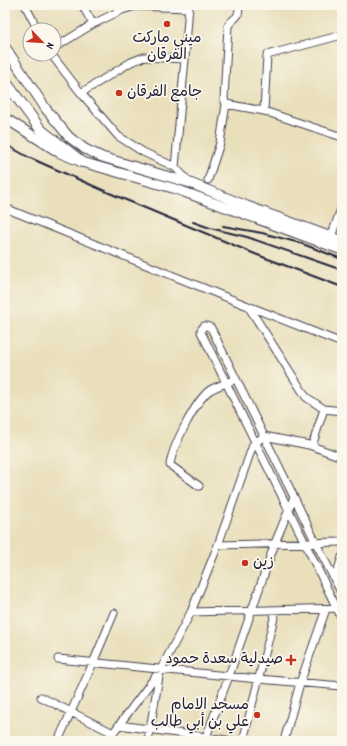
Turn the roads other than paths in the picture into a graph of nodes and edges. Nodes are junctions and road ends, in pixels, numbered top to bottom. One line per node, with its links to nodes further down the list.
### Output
1 (25, 5): 6 (street)
2 (82, 5): 7 (street)
3 (239, 5): 15 (street)
4 (136, 6): 5 (street); 7 (street)
5 (188, 7): 11 (street)
6 (34, 22)
7 (92, 24): 9 (street)
8 (342, 35): 16 (street)
9 (62, 43)
10 (5, 47): 22 (main road)
11 (185, 59): 14 (street); 20 (street)
12 (57, 62): 14 (street)
13 (5, 81): 19 (highway)
14 (81, 94): 20 (street)
15 (226, 104): 16 (street); 21 (street)
16 (264, 111): 18 (street)
17 (5, 118): 19 (main road)
18 (342, 137)
19 (82, 162): 27 (main road)
20 (175, 167): 22 (street)
21 (208, 180)
22 (190, 183): 25 (main road)
23 (342, 206): 25 (street)
24 (5, 208): 28 (street)
25 (331, 237): 26 (main road)
26 (342, 241)
27 (342, 250)
28 (248, 306): 29 (street); 32 (street)
29 (342, 342)
30 (236, 379): 31 (street); 31 (street); 34 (street)
31 (226, 383): 35 (street); 38 (street)
32 (324, 409): 33 (street); 36 (street)
33 (342, 411)
34 (264, 436): 35 (street); 36 (street); 39 (street)
35 (255, 442): 40 (street); 45 (street)
36 (312, 446): 37 (street)
37 (342, 457)
38 (199, 486)
39 (294, 497): 40 (street); 44 (street)
40 (289, 510): 42 (street); 43 (street)
41 (342, 542): 44 (street)
42 (275, 543): 43 (street); 45 (street); 51 (street)
43 (306, 543): 44 (street); 49 (street)
44 (316, 543): 47 (street)
45 (218, 545): 53 (street)
46 (342, 557): 47 (street)
47 (335, 579): 48 (street)
48 (342, 594)
49 (339, 608): 50 (street); 55 (street)
50 (326, 609): 52 (street); 61 (street)
51 (252, 610): 52 (street); 53 (street); 59 (street)
52 (276, 610): 60 (street)
53 (191, 612): 58 (street)
54 (114, 613): 57 (street)
55 (342, 619)
56 (58, 659): 57 (street)
57 (93, 663): 58 (street); 64 (street)
58 (161, 669): 59 (street); 65 (street); 66 (street)
59 (229, 676): 60 (street); 68 (street)
60 (258, 679): 61 (street); 73 (street)
61 (300, 682): 62 (street); 74 (street)
62 (342, 686)
63 (41, 697): 64 (street)
64 (71, 712): 67 (street); 69 (street)
65 (119, 725): 66 (street); 67 (street)
66 (149, 730): 68 (street); 71 (street)
67 (114, 733): 70 (street)
68 (206, 739): 72 (street)
69 (58, 741)
70 (111, 741)
71 (148, 741)
72 (232, 741)
73 (243, 741)
74 (284, 741)

